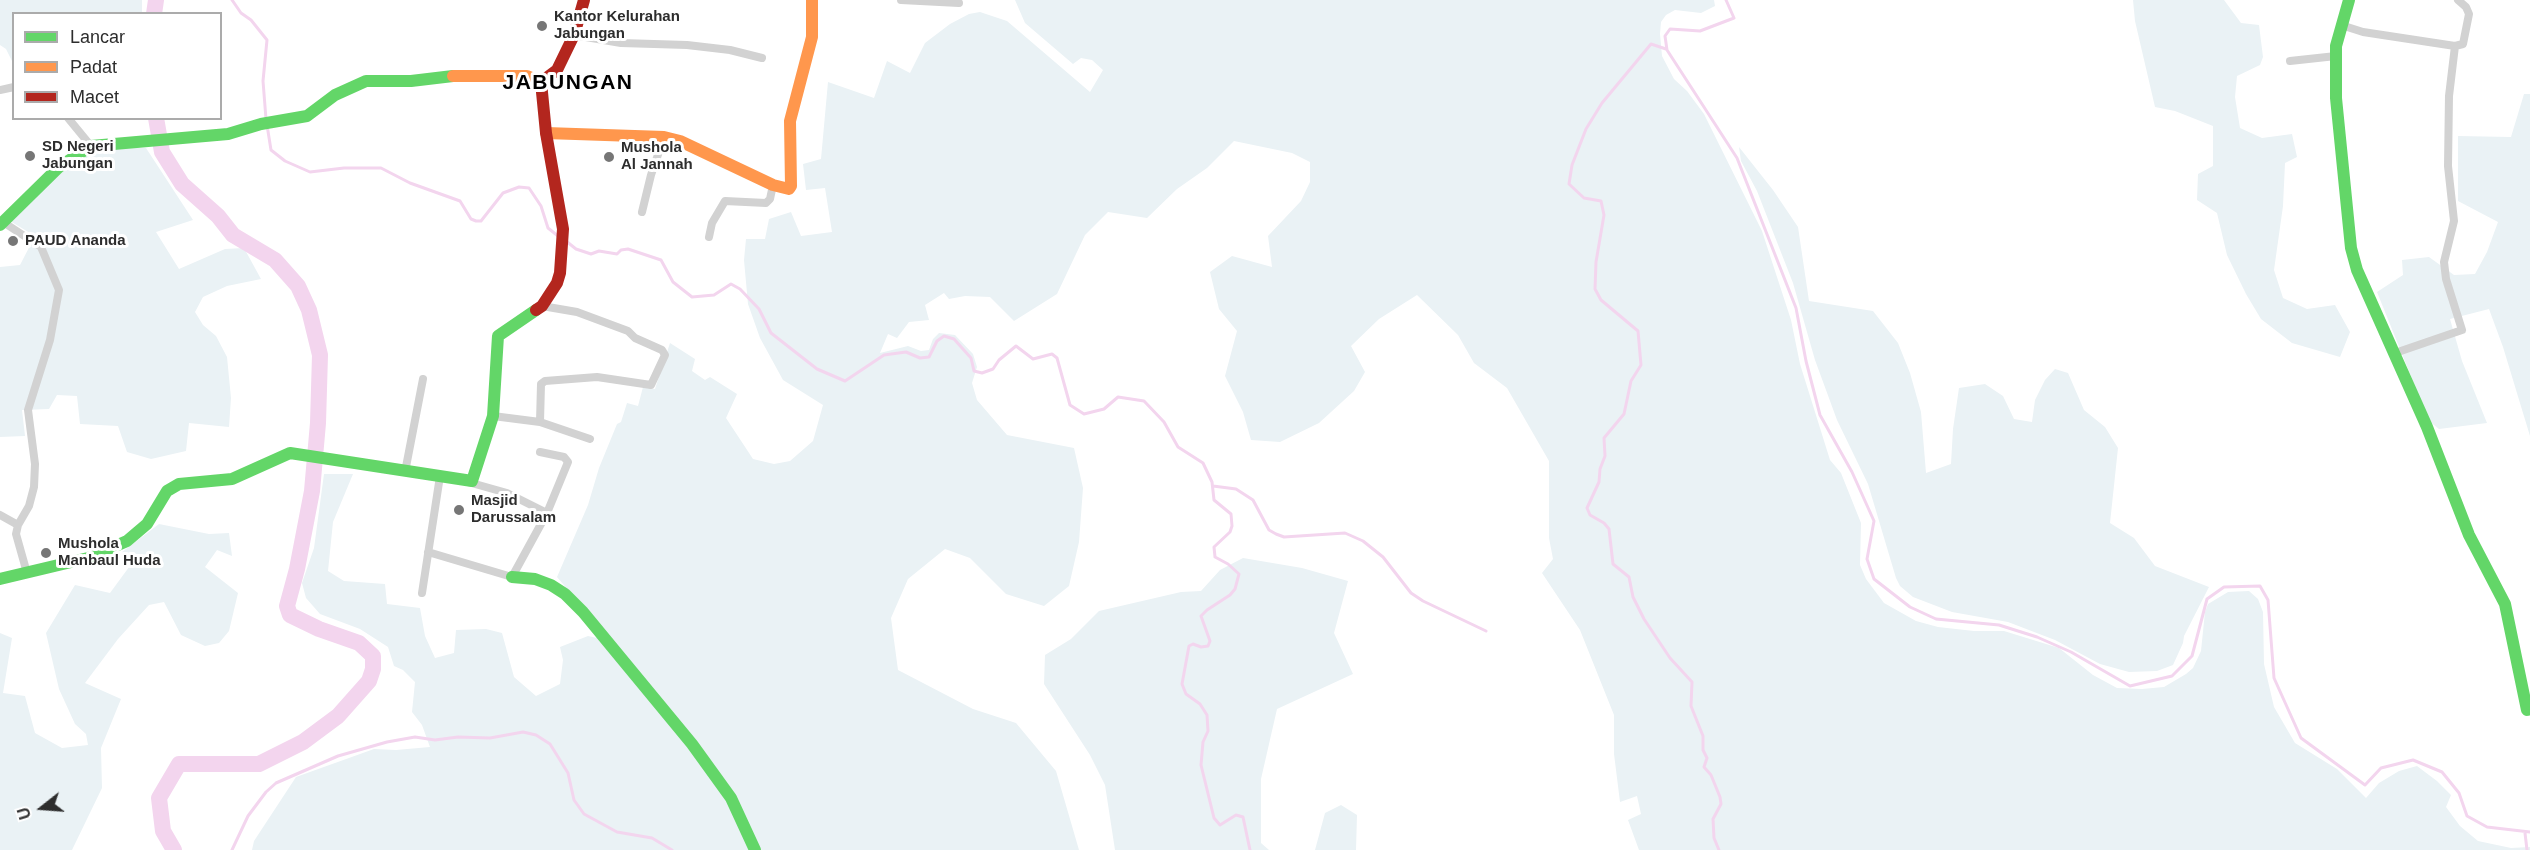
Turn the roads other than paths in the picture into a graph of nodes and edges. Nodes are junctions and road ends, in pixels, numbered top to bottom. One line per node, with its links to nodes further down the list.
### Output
1 (584, 0): 8 (street)
2 (813, 0): 18 (street)
3 (901, 0): 6 (street)
4 (2349, 0): 7 (street)
5 (2458, 0): 9 (street)
6 (959, 3)
7 (2341, 25): 9 (street); 10 (street)
8 (574, 35): 11 (street); 13 (street)
9 (2455, 46): 23 (street)
10 (2336, 57): 12 (street); 23 (street)
11 (762, 58)
12 (2290, 61)
13 (541, 82): 15 (street); 17 (street)
14 (70, 120): 17 (street)
15 (546, 133): 16 (street); 22 (street)
16 (664, 137): 18 (street); 19 (street)
17 (91, 146): 20 (street)
18 (773, 185): 21 (street)
19 (642, 212)
20 (1, 222): 34 (street)
21 (709, 237)
22 (542, 306): 25 (street); 26 (street)
23 (2396, 353): 40 (street)
24 (423, 379): 29 (street)
25 (493, 416): 26 (street); 31 (street)
26 (540, 422): 27 (street)
27 (590, 439)
28 (540, 452): 32 (street)
29 (405, 472): 30 (street); 36 (street)
30 (440, 476): 31 (street); 35 (street)
31 (468, 482): 32 (street)
32 (547, 513): 37 (street)
33 (0, 515): 34 (street)
34 (18, 525): 36 (street)
35 (428, 552): 37 (street); 39 (street)
36 (27, 573): 38 (street)
37 (512, 577): 41 (street)
38 (0, 579)
39 (422, 593)
40 (2527, 710)
41 (756, 850)

